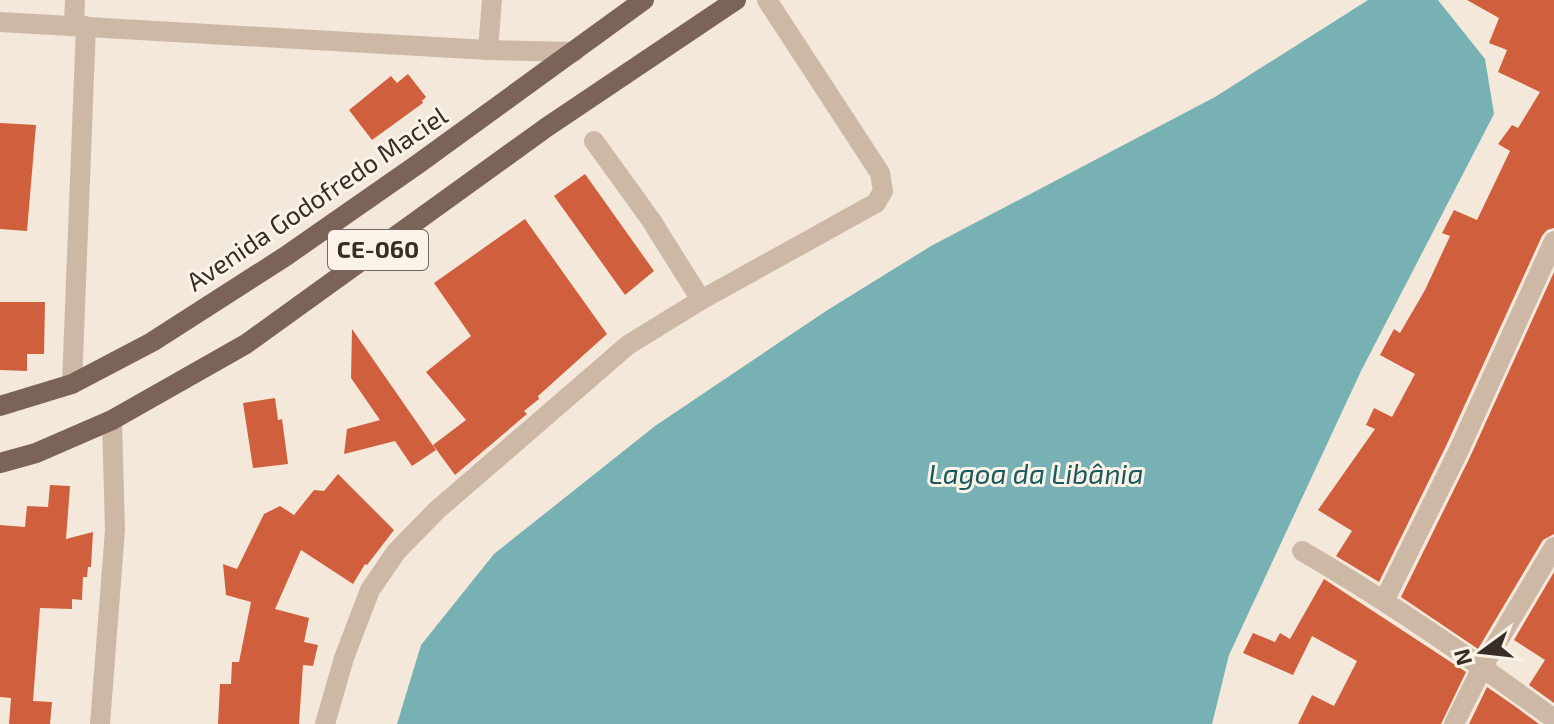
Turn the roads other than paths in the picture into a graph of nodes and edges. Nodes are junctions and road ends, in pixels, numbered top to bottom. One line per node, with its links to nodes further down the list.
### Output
1 (75, 0): 7 (street)
2 (492, 0): 8 (street)
3 (644, 0): 9 (main road, Avenida Godofredo Maciel / CE-060)
4 (736, 0): 15 (main road, CE-060)
5 (767, 0): 12 (street)
6 (0, 22): 7 (street)
7 (80, 25): 8 (street); 13 (street)
8 (488, 50): 9 (street)
9 (574, 52): 13 (main road, Avenida Godofredo Maciel / CE-060)
10 (594, 141): 12 (street)
11 (1554, 241): 19 (street)
12 (701, 300): 23 (street)
13 (72, 384): 14 (main road, Avenida Godofredo Maciel / CE-060)
14 (0, 406)
15 (112, 420): 16 (main road, CE-060); 22 (street)
16 (0, 463)
17 (1554, 547): 20 (street)
18 (1302, 551): 19 (street)
19 (1385, 599): 20 (street)
20 (1483, 666): 21 (street); 24 (street)
21 (1554, 719)
22 (100, 724)
23 (325, 724)
24 (1454, 724)

